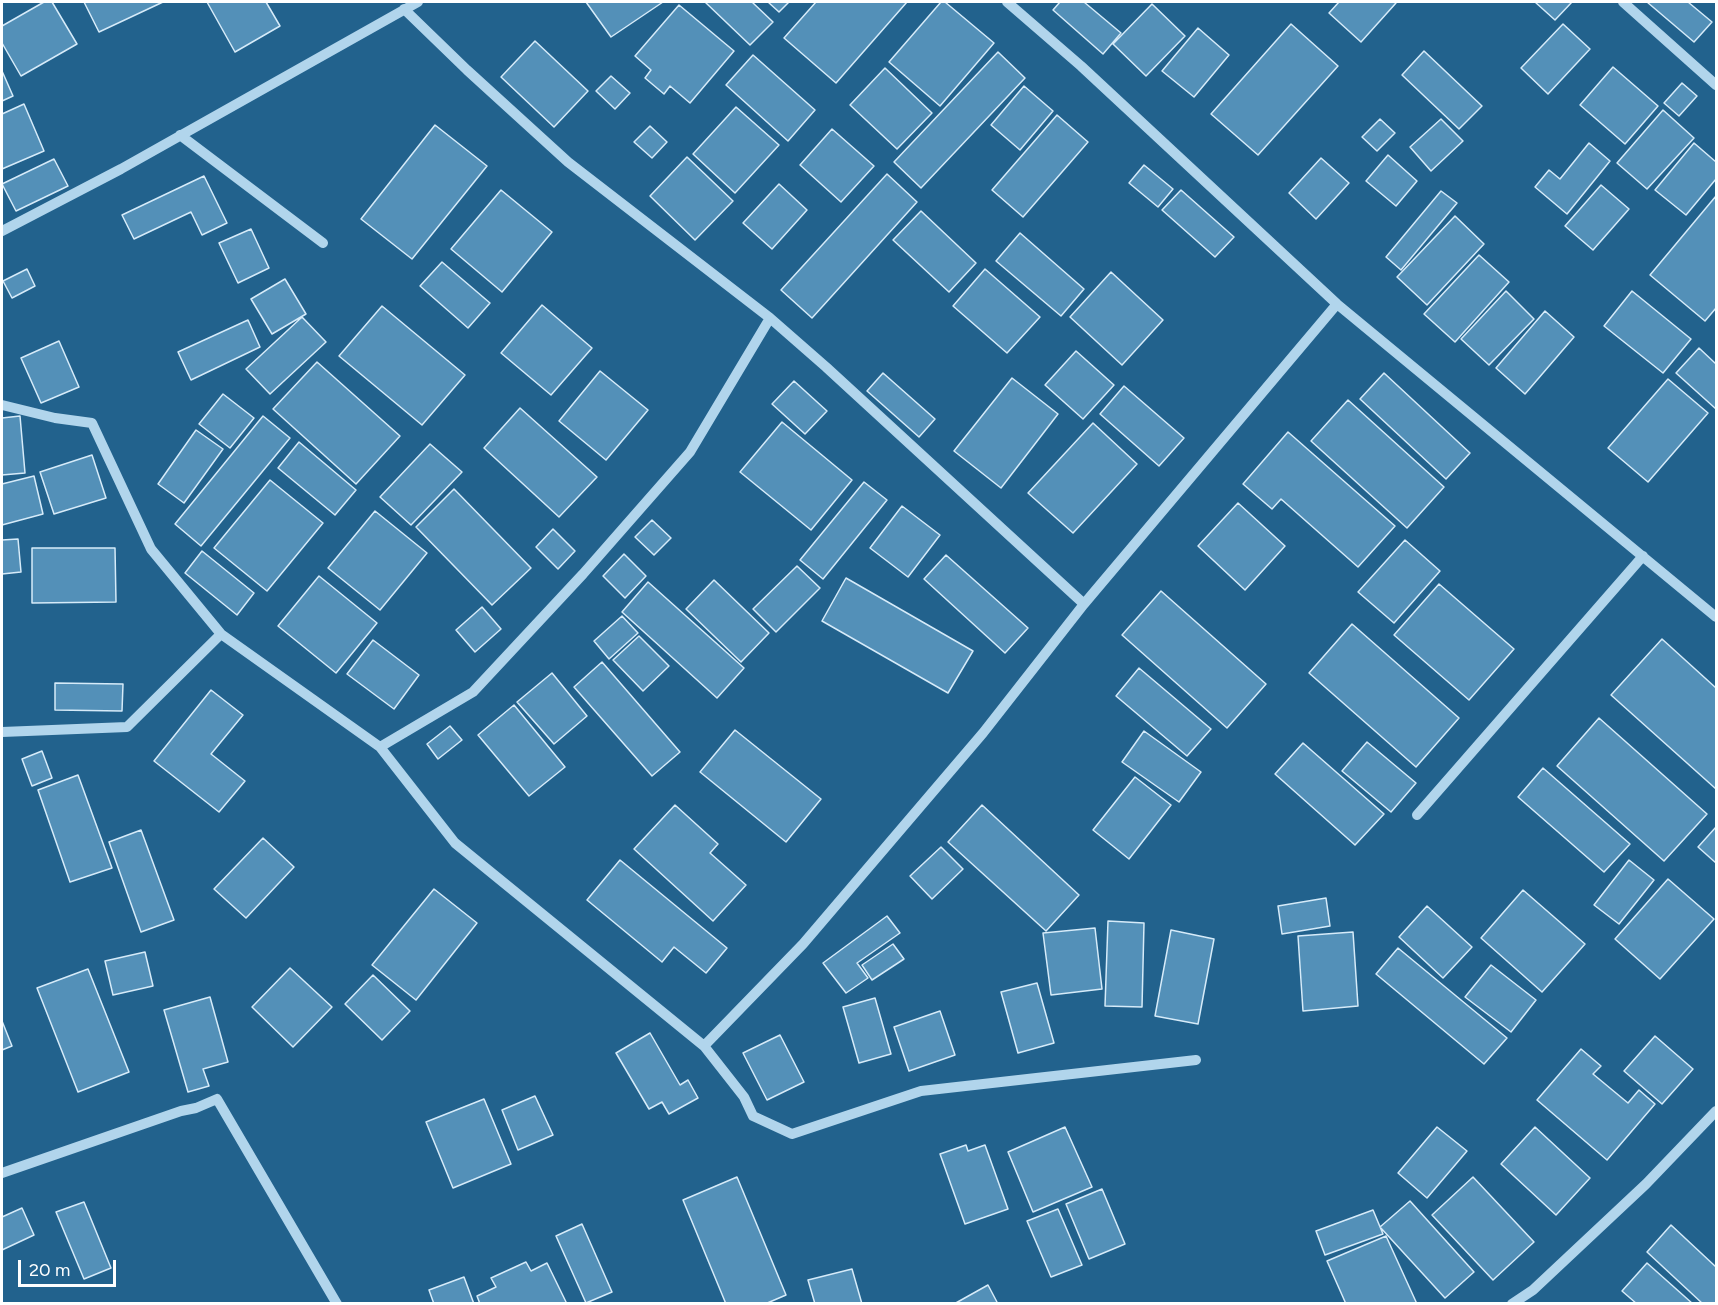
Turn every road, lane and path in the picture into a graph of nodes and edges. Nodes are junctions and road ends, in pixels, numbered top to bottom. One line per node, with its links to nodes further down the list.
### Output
1 (418, 2): 4 (street)
2 (1007, 2): 9 (street)
3 (1623, 2): 5 (street)
4 (404, 9): 6 (street); 10 (street)
5 (1716, 85)
6 (180, 135): 7 (street); 8 (street)
7 (2, 231)
8 (323, 243)
9 (1337, 304): 12 (street); 13 (street)
10 (770, 318): 13 (street); 17 (street)
11 (2, 405): 15 (street)
12 (1643, 556): 14 (street); 18 (street)
13 (1084, 604): 19 (street)
14 (1716, 617)
15 (221, 634): 16 (street); 17 (street)
16 (2, 732)
17 (380, 747): 19 (street)
18 (1417, 815)
19 (704, 1046): 20 (street)
20 (1196, 1060)
21 (1716, 1111): 24 (street)
22 (2, 1173): 23 (street)
23 (337, 1304)
24 (1512, 1304)

